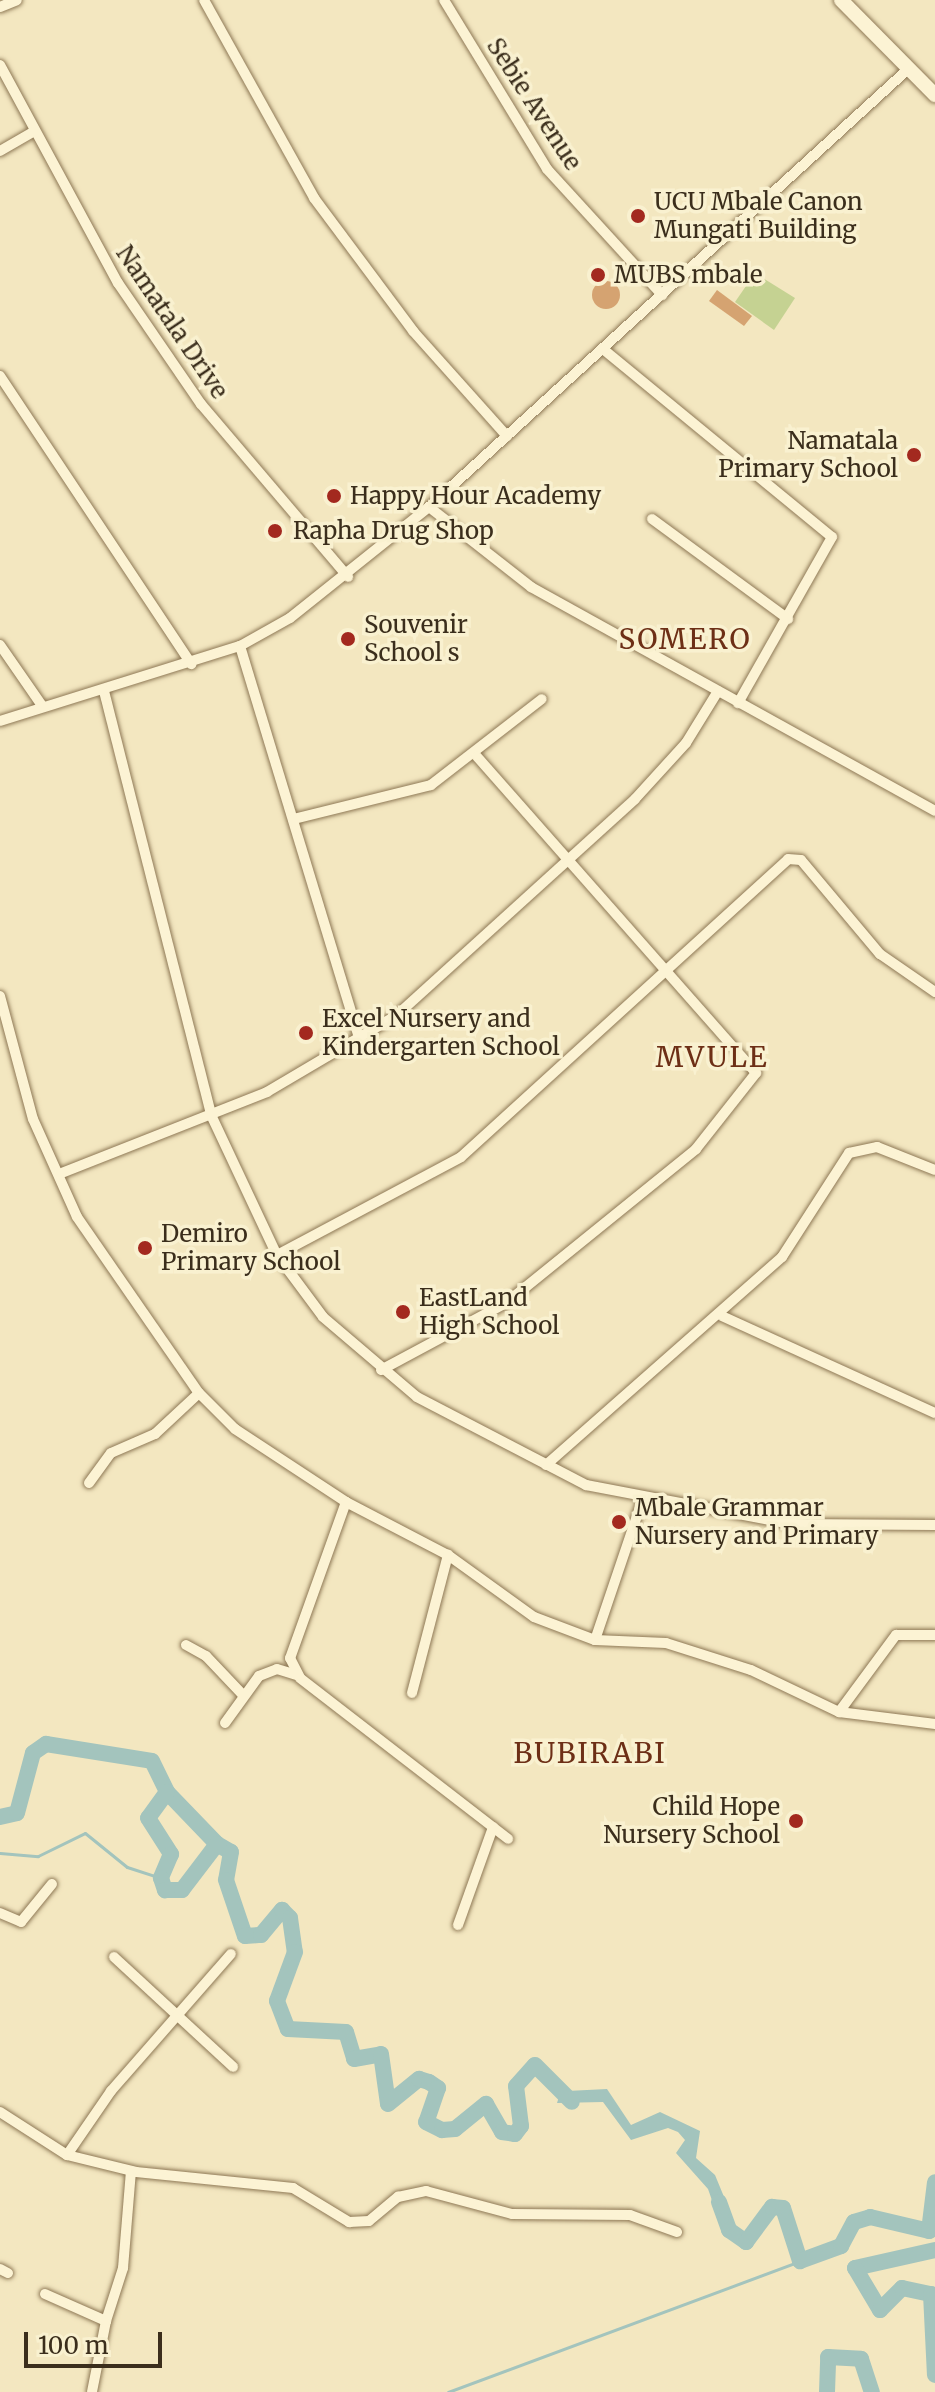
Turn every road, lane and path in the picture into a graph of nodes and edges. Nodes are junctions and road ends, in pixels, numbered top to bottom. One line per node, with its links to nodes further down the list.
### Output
1 (17, 0): 5 (street)
2 (204, 0): 14 (street)
3 (444, 0): 11 (street, Sebie Avenue)
4 (841, 0): 7 (main road)
5 (0, 7)
6 (0, 65): 9 (street, Namatala Drive)
7 (906, 71): 8 (main road); 11 (street)
8 (935, 95)
9 (33, 132): 10 (street); 17 (street, Namatala Drive)
10 (0, 151)
11 (662, 295): 12 (street)
12 (603, 349): 14 (street); 18 (street)
13 (0, 376): 21 (street)
14 (507, 436): 15 (street)
15 (429, 507): 17 (street); 23 (street)
16 (652, 519): 18 (street)
17 (348, 577): 20 (street)
18 (788, 619): 25 (street)
19 (0, 645): 26 (street)
20 (240, 646): 21 (street); 30 (street)
21 (191, 664): 22 (street)
22 (104, 691): 26 (street); 36 (street)
23 (718, 691): 25 (street); 31 (street)
24 (542, 699): 28 (street)
25 (738, 703): 29 (street)
26 (43, 707): 27 (street)
27 (0, 721)
28 (477, 756): 30 (street); 31 (street)
29 (935, 811)
30 (294, 819): 35 (street)
31 (566, 865): 32 (street); 35 (street)
32 (662, 970): 33 (street); 39 (street); 41 (street)
33 (935, 992)
34 (0, 996): 38 (street)
35 (360, 1041): 36 (street)
36 (211, 1115): 38 (street); 39 (street)
37 (935, 1170): 40 (street)
38 (59, 1174): 42 (street)
39 (277, 1255): 41 (street)
40 (722, 1316): 43 (street); 44 (street)
41 (381, 1370): 44 (street)
42 (199, 1393): 45 (street); 47 (street)
43 (935, 1413)
44 (546, 1465): 46 (street)
45 (89, 1483)
46 (642, 1501): 48 (street); 51 (street)
47 (346, 1502): 49 (street); 53 (street)
48 (935, 1525)
49 (448, 1555): 51 (street); 54 (street)
50 (935, 1635): 56 (street)
51 (595, 1640): 56 (street)
52 (186, 1645): 55 (street)
53 (300, 1678): 55 (street); 59 (street)
54 (412, 1693)
55 (242, 1694): 57 (street)
56 (839, 1712): 58 (street)
57 (225, 1723)
58 (935, 1724)
59 (493, 1827): 60 (street); 63 (street)
60 (508, 1839)
61 (52, 1884): 62 (street)
62 (0, 1913)
63 (458, 1925)
64 (231, 1954): 66 (street)
65 (114, 1957): 66 (street)
66 (181, 2015): 67 (street); 69 (street)
67 (233, 2067)
68 (0, 2112): 69 (street)
69 (67, 2155): 70 (street)
70 (131, 2171): 71 (street); 73 (street)
71 (677, 2232)
72 (45, 2294): 73 (street)
73 (106, 2321): 74 (street)
74 (92, 2392)

